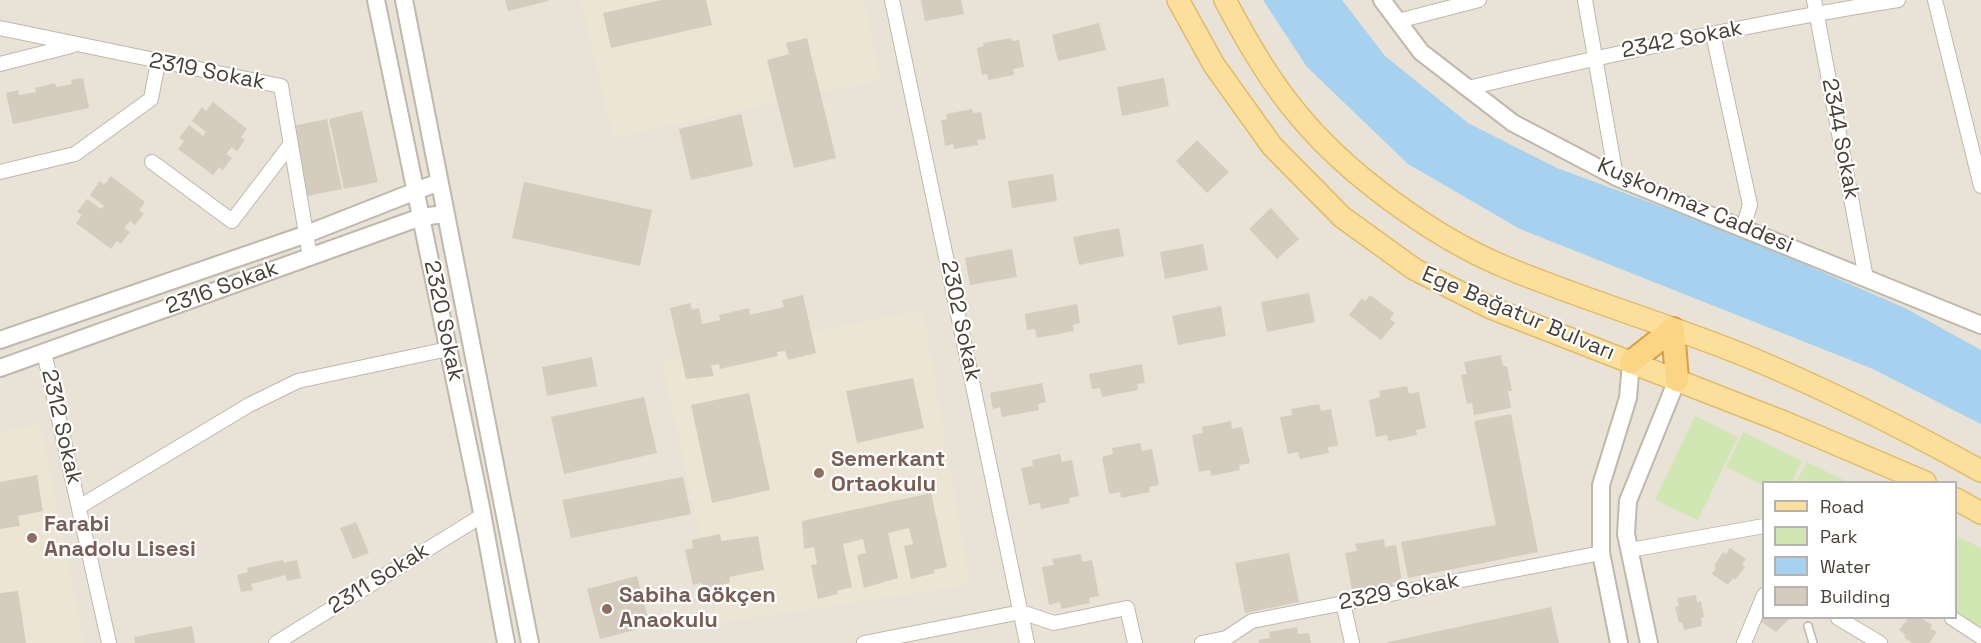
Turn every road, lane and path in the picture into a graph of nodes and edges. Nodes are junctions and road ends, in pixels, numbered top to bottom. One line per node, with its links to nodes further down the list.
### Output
1 (376, 0): 27 (street, 2320 Sokak)
2 (404, 0): 25 (street, 2320 Sokak)
3 (892, 0): 53 (street, 2302 Sokak)
4 (1178, 0): 39 (main road, Ege Bağatur Bulvarı)
5 (1224, 0): 35 (main road, Ege Bağatur Bulvarı)
6 (1382, 0): 12 (street, Kuşkonmaz Caddesi)
7 (1479, 0): 12 (street)
8 (1585, 0): 16 (street)
9 (1899, 0): 11 (street, 2342 Sokak)
10 (1935, 0): 22 (street)
11 (1815, 7): 14 (street, 2342 Sokak); 33 (street, 2344 Sokak)
12 (1398, 21): 19 (street, Kuşkonmaz Caddesi)
13 (0, 28): 15 (street, 2319 Sokak)
14 (1713, 34): 16 (street, 2342 Sokak); 30 (street)
15 (74, 45): 17 (street, 2319 Sokak); 18 (street)
16 (1594, 57): 19 (street, 2342 Sokak); 24 (street)
17 (158, 62): 20 (street, 2319 Sokak); 23 (street)
18 (0, 64)
19 (1467, 88): 24 (street, Kuşkonmaz Caddesi)
20 (290, 145): 21 (street); 31 (street, 2319 Sokak)
21 (152, 162)
22 (1979, 166): 26 (street)
23 (0, 171)
24 (1616, 177): 30 (street, Kuşkonmaz Caddesi)
25 (440, 182): 27 (street, 2316 Sokak); 28 (street, 2320 Sokak)
26 (1981, 186)
27 (416, 193): 29 (street, 2320 Sokak); 31 (street, 2316 Sokak)
28 (446, 214): 29 (street, 2316 Sokak); 61 (street, 2320 Sokak)
29 (421, 218): 32 (street, 2316 Sokak); 37 (street, 2320 Sokak)
30 (1743, 228): 33 (street, Kuşkonmaz Caddesi)
31 (304, 234): 32 (street, 2319 Sokak); 36 (street, 2316 Sokak)
32 (310, 257): 38 (street, 2316 Sokak)
33 (1866, 278): 34 (street, Kuşkonmaz Caddesi)
34 (1981, 325)
35 (1673, 329): 39 (highway); 41 (highway); 42 (main road, Ege Bağatur Bulvarı)
36 (0, 340)
37 (448, 349): 45 (street); 47 (street, 2320 Sokak)
38 (44, 352): 40 (street, 2316 Sokak); 45 (street, 2312 Sokak)
39 (1631, 362): 41 (main road, Ege Bağatur Bulvarı); 50 (street)
40 (0, 368)
41 (1677, 380): 43 (main road, Ege Bağatur Bulvarı); 49 (street)
42 (1981, 471)
43 (1920, 481)
44 (1957, 500): 46 (main road)
45 (79, 507): 58 (street, 2312 Sokak)
46 (1981, 513)
47 (483, 515): 59 (street, 2311 Sokak); 60 (street, 2320 Sokak)
48 (1762, 529): 49 (street)
49 (1630, 550): 68 (street)
50 (1602, 553): 52 (street, 2329 Sokak); 67 (street)
51 (1762, 601): 69 (street)
52 (1344, 603): 65 (street, 2329 Sokak); 66 (street)
53 (1021, 612): 62 (street); 63 (street, 2302 Sokak); 64 (street)
54 (1840, 619): 71 (street)
55 (1954, 619): 57 (street)
56 (1808, 626): 70 (lane)
57 (1981, 637)
58 (109, 643)
59 (276, 643)
60 (507, 643)
61 (530, 643)
62 (864, 643)
63 (1027, 643)
64 (1135, 643)
65 (1202, 643)
66 (1352, 643)
67 (1619, 643)
68 (1649, 643)
69 (1744, 643)
70 (1813, 643)
71 (1880, 643)

